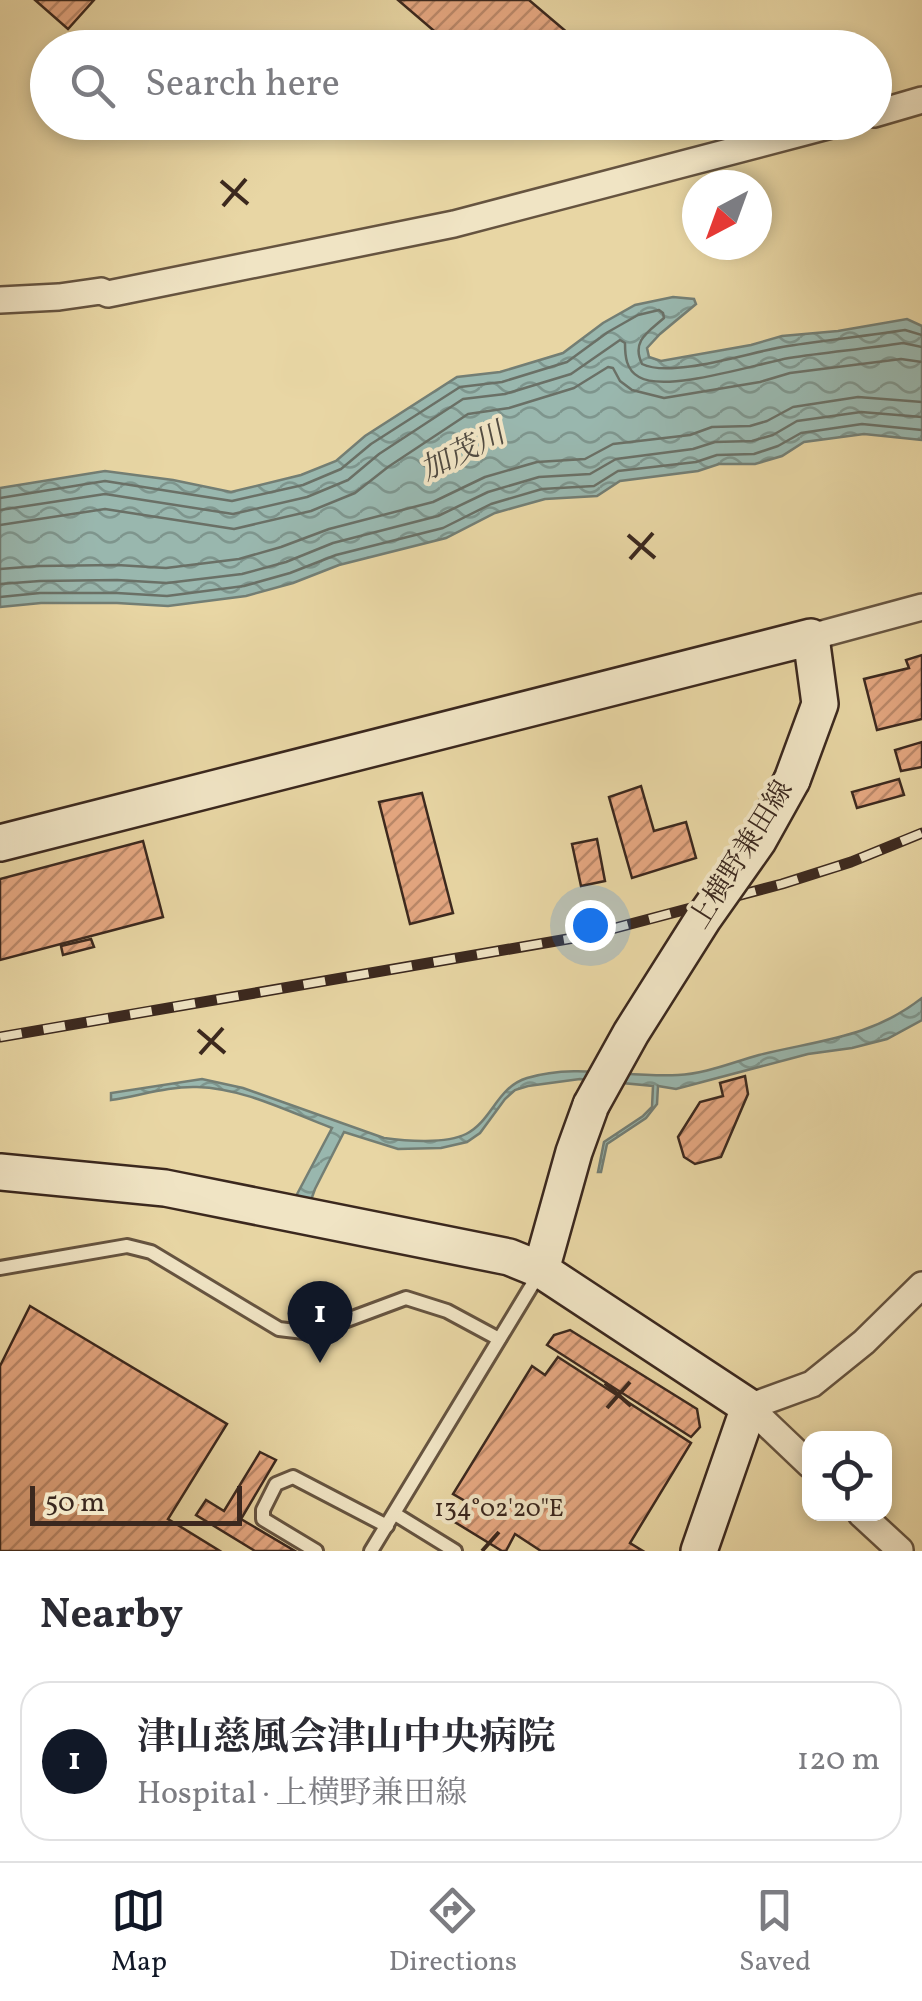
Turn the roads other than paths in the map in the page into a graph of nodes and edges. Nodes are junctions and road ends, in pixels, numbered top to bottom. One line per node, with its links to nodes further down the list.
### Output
1 (922, 100): 2 (street)
2 (892, 109)
3 (774, 140): 4 (street)
4 (0, 300)
5 (922, 607): 6 (street)
6 (811, 637): 7 (main road); 10 (main road, 上横野兼田線, bridge)
7 (0, 844)
8 (0, 1172): 10 (main road)
9 (0, 1268): 12 (lane)
10 (541, 1270): 12 (lane); 13 (main road)
11 (922, 1285): 13 (street)
12 (499, 1339): 15 (lane)
13 (749, 1407): 14 (street); 20 (main road)
14 (802, 1457)
15 (391, 1520): 17 (lane); 18 (lane); 19 (lane)
16 (869, 1521): 21 (street)
17 (316, 1551)
18 (371, 1551)
19 (455, 1551)
20 (699, 1551)
21 (901, 1551)

